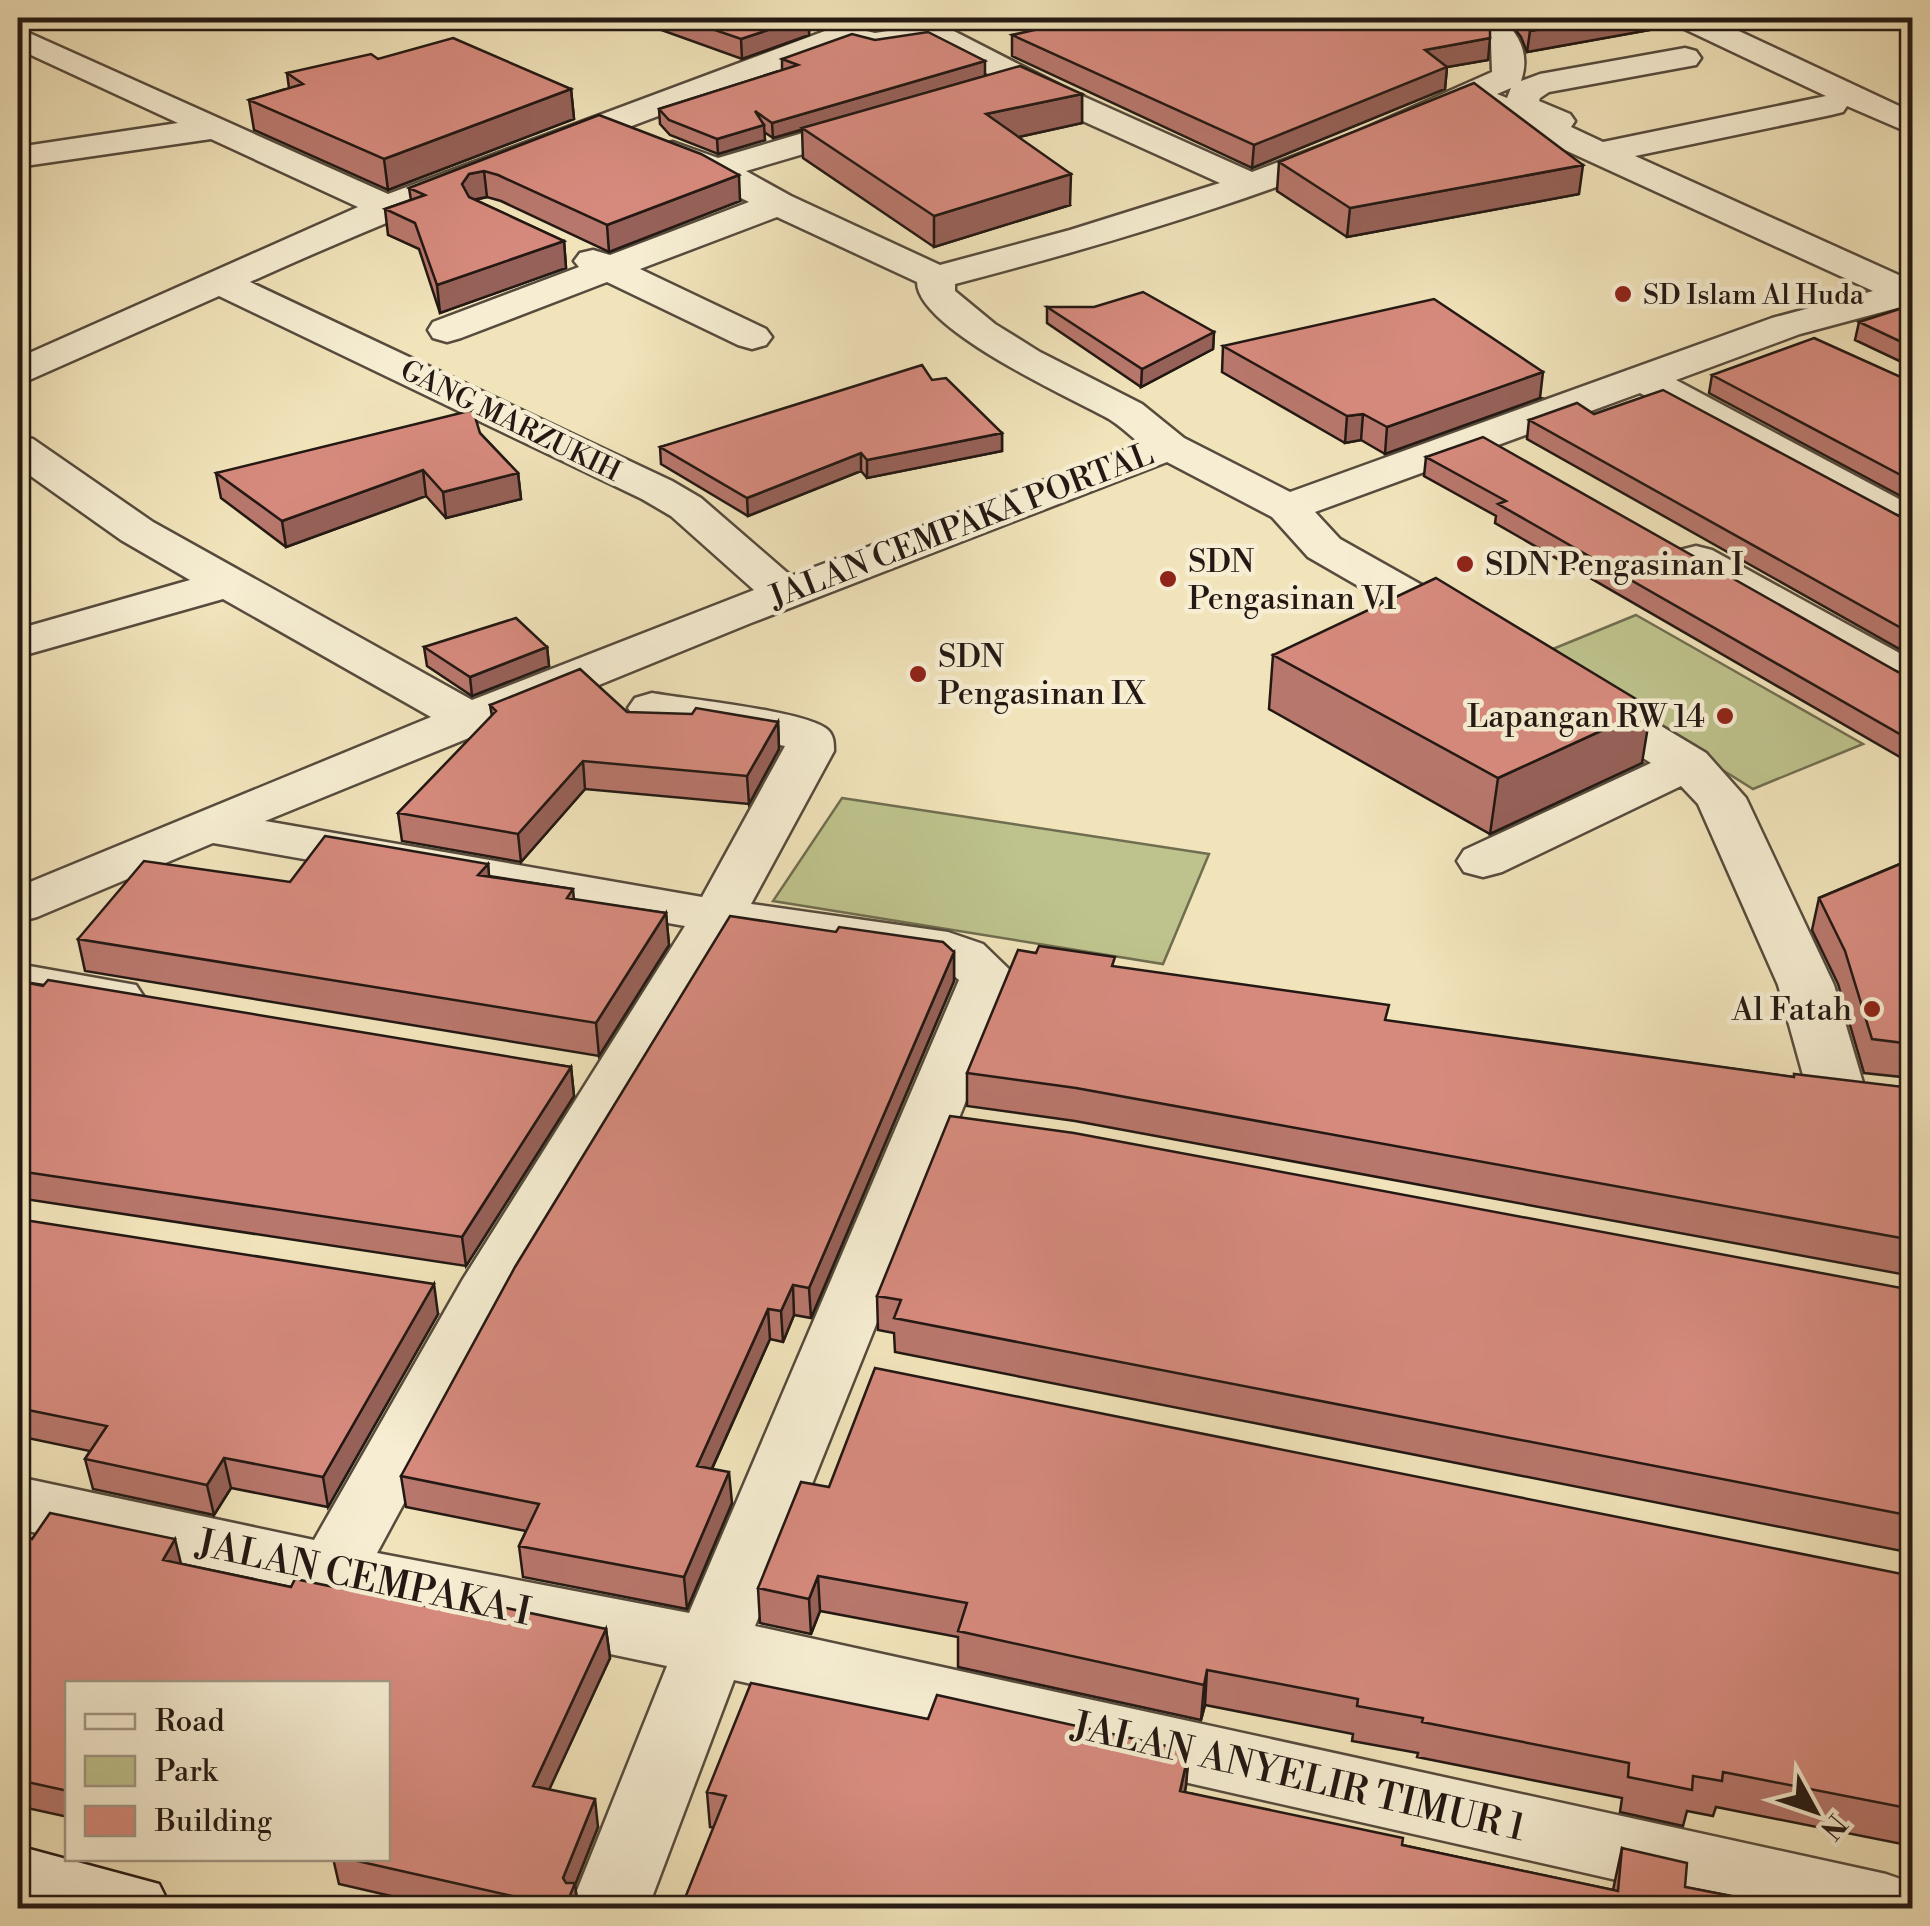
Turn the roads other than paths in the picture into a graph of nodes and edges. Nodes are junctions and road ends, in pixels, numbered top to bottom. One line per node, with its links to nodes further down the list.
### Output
1 (802, 18): 4 (street)
2 (1485, 18): 13 (street)
3 (1687, 18): 17 (street)
4 (847, 36): 7 (street); 16 (street)
5 (18, 38): 8 (street)
6 (1024, 41): 7 (street)
7 (968, 52): 11 (street)
8 (51, 53): 10 (street); 18 (street)
9 (1685, 58): 19 (street)
10 (18, 62)
11 (1022, 80): 12 (street); 22 (street)
12 (983, 91)
13 (1472, 95): 19 (street); 22 (street)
14 (1831, 104): 19 (street)
15 (907, 114): 21 (street)
16 (600, 124): 21 (street); 24 (street)
17 (1912, 124)
18 (216, 128): 20 (street); 24 (street)
19 (1614, 151): 29 (street)
20 (18, 157)
21 (716, 169): 23 (street)
22 (1253, 185): 27 (street)
23 (778, 204): 26 (street); 27 (street)
24 (387, 207): 28 (street)
25 (558, 245): 26 (street)
26 (613, 270): 31 (street); 32 (street)
27 (936, 277): 37 (street)
28 (218, 282): 34 (street); 44 (street, GANG MARZUKIH)
29 (1910, 293): 30 (street)
30 (1786, 326): 33 (street); 35 (street)
31 (447, 330)
32 (752, 336)
33 (1836, 350)
34 (19, 371)
35 (1642, 377): 36 (street); 41 (street)
36 (1484, 436): 39 (street); 40 (street)
37 (1169, 446): 40 (street, JALAN CEMPAKA PORTAL); 44 (street, JALAN CEMPAKA PORTAL)
38 (18, 448): 43 (street)
39 (1529, 463)
40 (1287, 508): 46 (street, JALAN CEMPAKA PORTAL)
41 (1912, 522)
42 (1664, 542): 47 (street)
43 (228, 583): 45 (street); 50 (street)
44 (782, 592): 50 (street, JALAN CEMPAKA PORTAL)
45 (18, 643)
46 (1504, 651)
47 (1912, 679)
48 (1554, 682): 51 (street)
49 (652, 708): 55 (street)
50 (468, 718): 52 (street, JALAN CEMPAKA PORTAL)
51 (1688, 764): 53 (street); 61 (street)
52 (206, 826): 54 (street, JALAN CEMPAKA PORTAL); 55 (street)
53 (1484, 861)
54 (18, 906)
55 (718, 916): 59 (street); 65 (street)
56 (22, 981): 57 (street)
57 (164, 1005)
58 (558, 1072): 59 (street)
59 (617, 1082): 64 (street)
60 (1780, 1086): 61 (street)
61 (1837, 1093): 62 (street)
62 (1894, 1098)
63 (18, 1503): 64 (street, JALAN CEMPAKA I)
64 (332, 1572): 65 (street, JALAN CEMPAKA I)
65 (710, 1648): 68 (street); 69 (street, JALAN ANYELIR TIMUR 1)
66 (18, 1880): 67 (street)
67 (116, 1907)
68 (609, 1908)
69 (1886, 1908)

